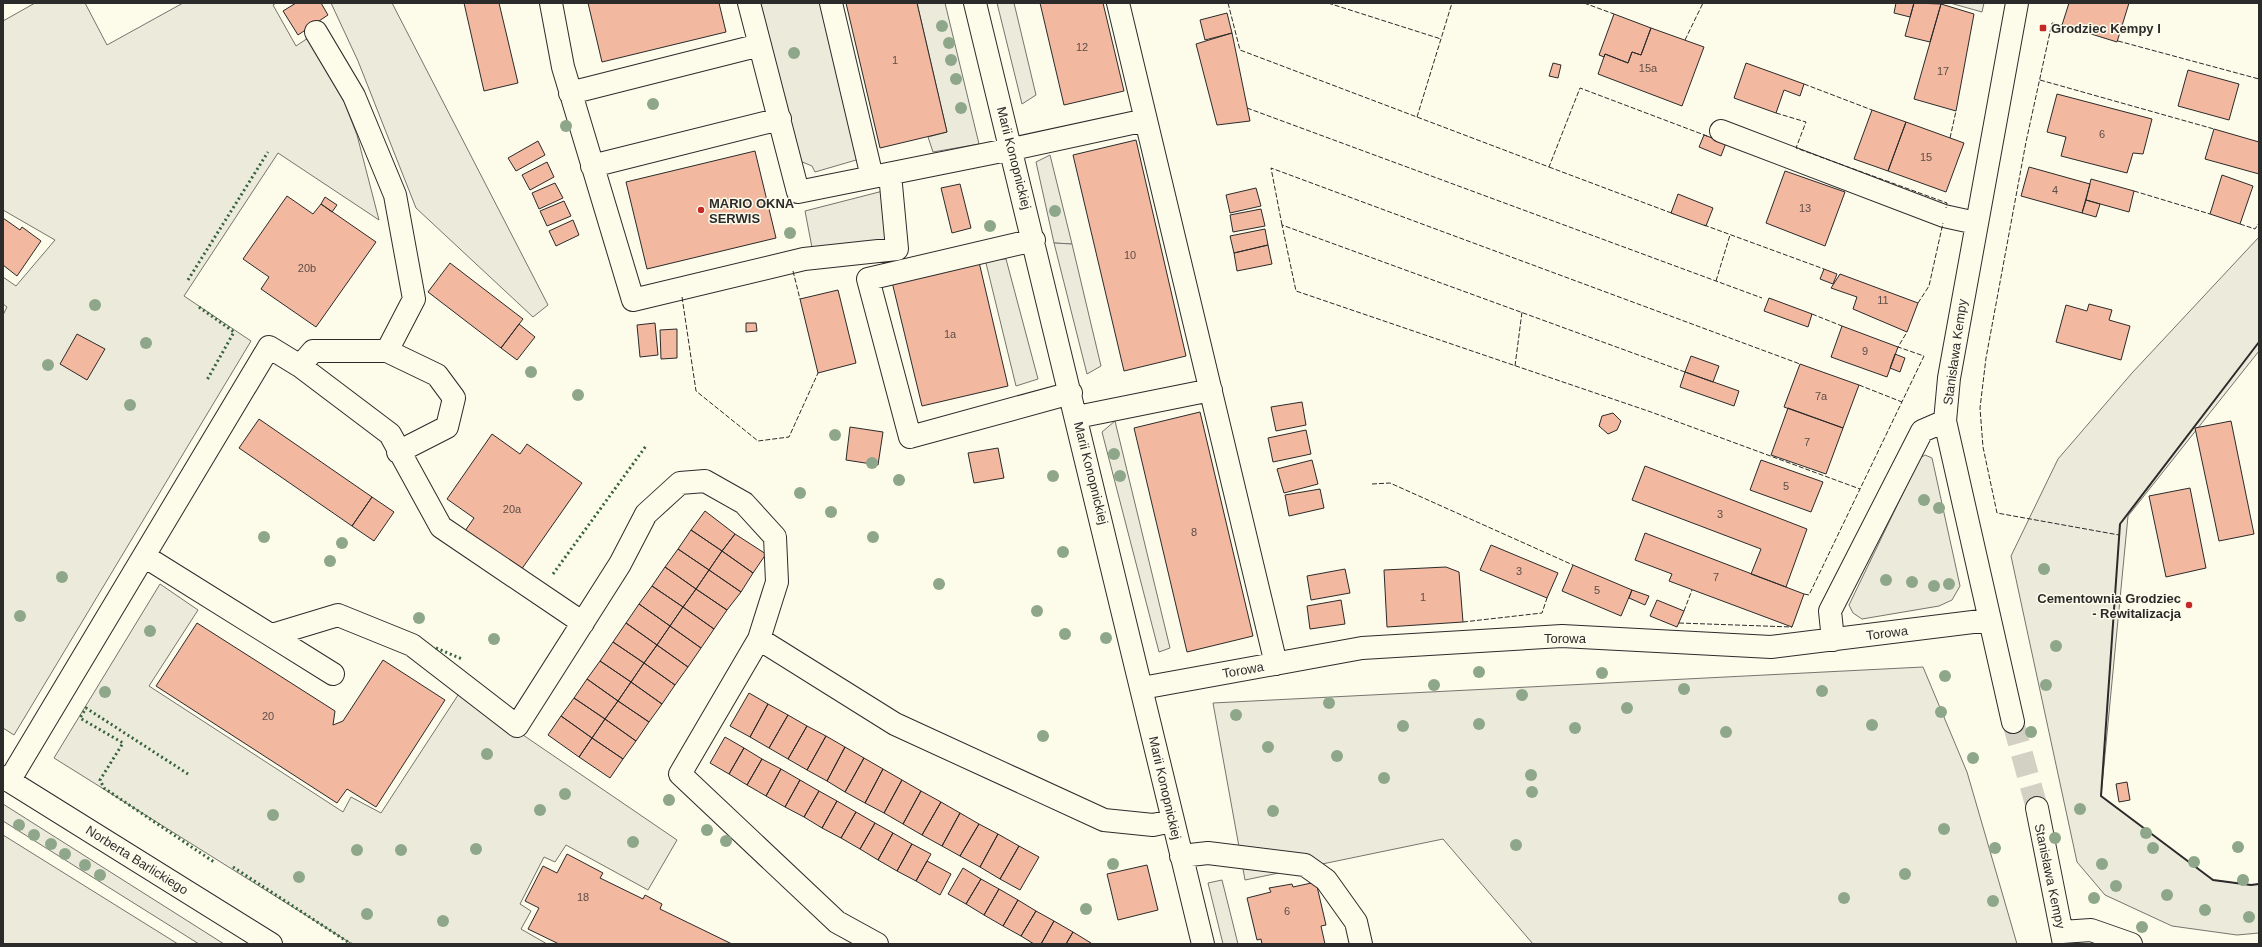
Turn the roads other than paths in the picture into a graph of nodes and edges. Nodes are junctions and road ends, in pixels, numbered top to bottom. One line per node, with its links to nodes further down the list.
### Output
1 (551, 3): 9 (street)
2 (749, 3): 8 (street)
3 (832, 3): 15 (street)
4 (976, 3): 13 (street, Marii Konopnickiej)
5 (1118, 3): 11 (street)
6 (2017, 3): 16 (street, Stanisława Kempy)
7 (316, 32): 20 (street)
8 (760, 45): 9 (street); 10 (street)
9 (570, 93): 14 (street)
10 (780, 119): 14 (street); 15 (street)
11 (1146, 120): 13 (street); 22 (street)
12 (1721, 131): 16 (street)
13 (1012, 149): 15 (street); 17 (street, Marii Konopnickiej)
14 (592, 166): 18 (street)
15 (881, 176): 18 (street)
16 (1976, 223): 25 (street, Stanisława Kempy)
17 (1034, 240): 19 (street); 23 (street, Marii Konopnickiej)
18 (897, 249): 19 (street)
19 (907, 270): 23 (street)
20 (387, 351): 21 (street); 26 (street)
21 (300, 366): 26 (street); 27 (street)
22 (1211, 390): 24 (street); 33 (street)
23 (1071, 393): 24 (street, Marii Konopnickiej)
24 (1077, 417): 35 (street, Marii Konopnickiej)
25 (1946, 421): 28 (street, Stanisława Kempy); 32 (street)
26 (398, 452): 29 (street)
27 (144, 556): 30 (street); 37 (street)
28 (1989, 620): 32 (street, Torowa); 36 (street, Stanisława Kempy)
29 (583, 623): 30 (street); 31 (street)
30 (272, 635): 34 (street)
31 (759, 639): 39 (street); 42 (street)
32 (1833, 640): 33 (street, Torowa)
33 (1276, 664): 35 (street, Torowa)
34 (333, 674)
35 (1142, 688): 39 (street, Marii Konopnickiej)
36 (2013, 722)
37 (6, 779): 43 (street, Norberta Barlickiego)
38 (2036, 808): 41 (street, Stanisława Kempy)
39 (1172, 821): 40 (street, Marii Konopnickiej)
40 (1181, 856): 44 (street, Marii Konopnickiej); 45 (street)
41 (2063, 938): 46 (street)
42 (872, 943)
43 (271, 944)
44 (1203, 944)
45 (1361, 944)
46 (2131, 944)

